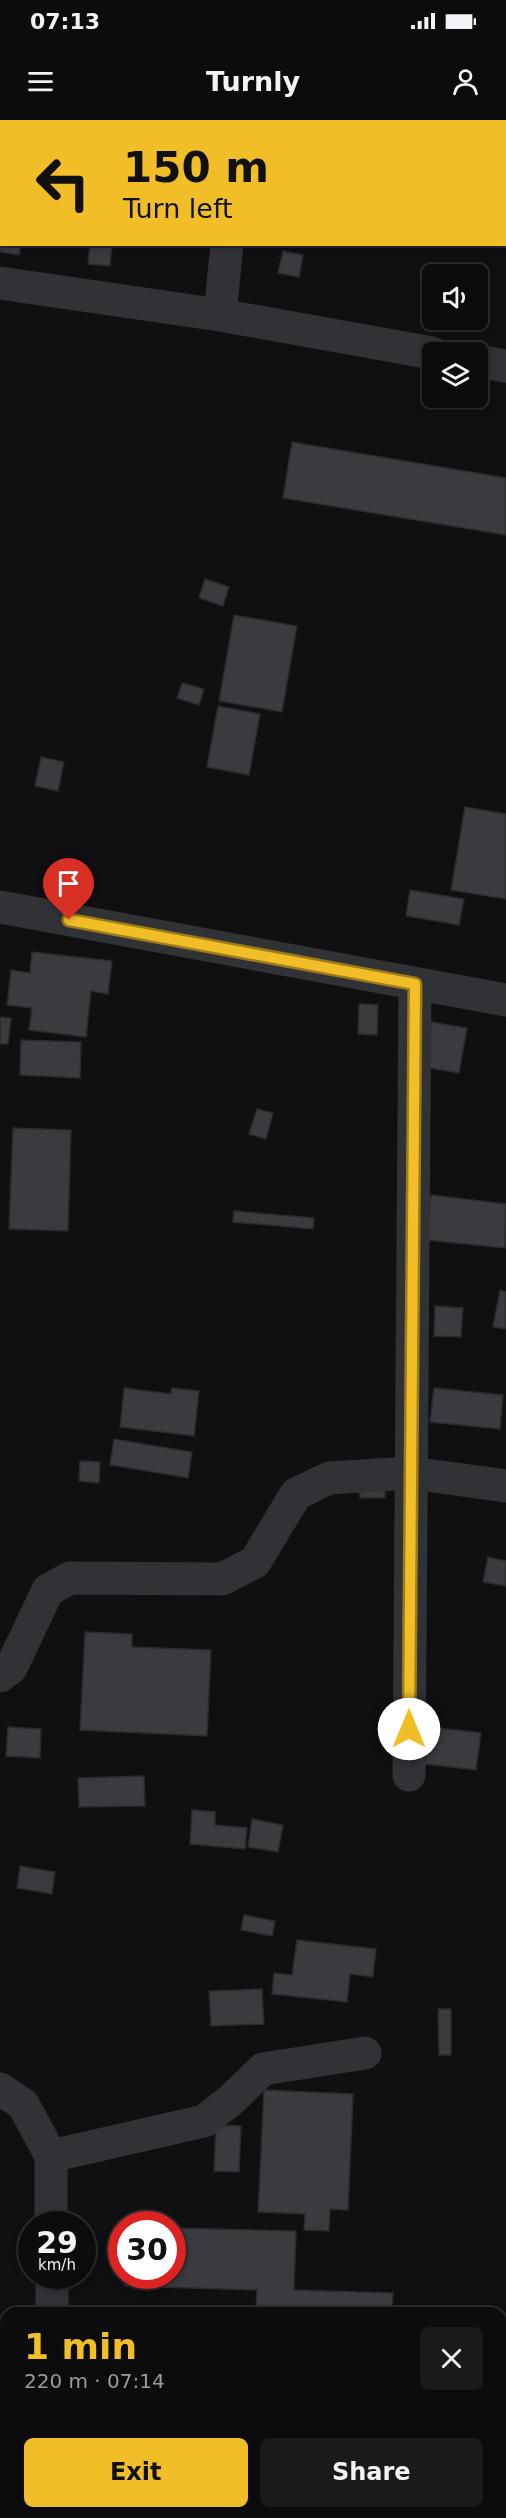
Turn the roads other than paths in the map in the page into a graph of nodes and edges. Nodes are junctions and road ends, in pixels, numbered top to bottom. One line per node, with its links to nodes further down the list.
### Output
1 (227, 246): 3 (street)
2 (0, 283): 3 (street)
3 (220, 315): 4 (street)
4 (422, 351)
5 (488, 363): 6 (street)
6 (506, 366)
7 (0, 907): 8 (street)
8 (415, 984): 9 (street); 10 (street)
9 (506, 999)
10 (411, 1473): 11 (street); 12 (street); 13 (street)
11 (506, 1486)
12 (0, 1676)
13 (409, 1775)
14 (365, 2053): 16 (street)
15 (0, 2089): 16 (street)
16 (51, 2156): 17 (street)
17 (51, 2211)
18 (52, 2289): 19 (street)
19 (52, 2307)

